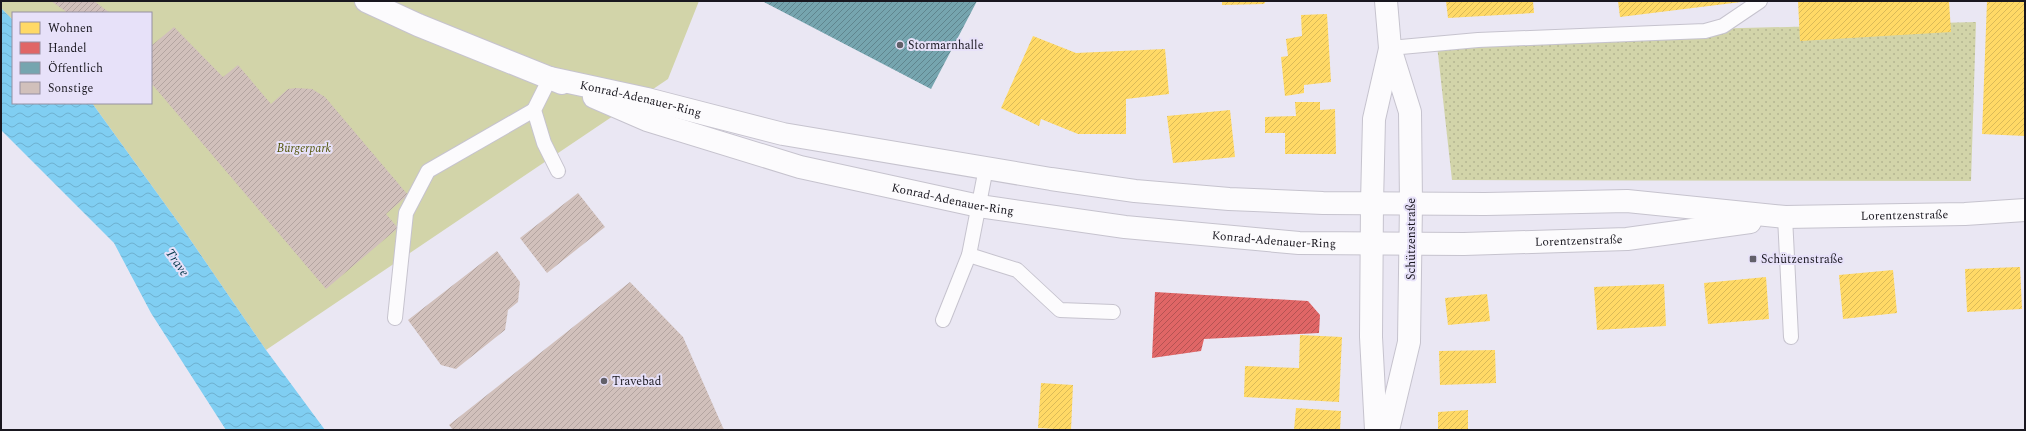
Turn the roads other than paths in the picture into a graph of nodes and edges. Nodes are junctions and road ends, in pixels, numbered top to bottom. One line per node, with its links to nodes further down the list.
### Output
1 (366, 1): 5 (main road, Konrad-Adenauer-Ring)
2 (1386, 1): 4 (main road, Schützenstraße)
3 (1760, 1): 4 (lane)
4 (1390, 48): 9 (main road, Schützenstraße); 10 (main road, Schützenstraße)
5 (550, 78): 6 (lane); 7 (main road, Konrad-Adenauer-Ring); 11 (main road, Konrad-Adenauer-Ring)
6 (534, 110): 8 (lane); 18 (lane)
7 (986, 168): 9 (main road, Konrad-Adenauer-Ring); 11 (lane)
8 (558, 171)
9 (1372, 203): 10 (main road, Lorentzenstraße); 14 (main road, Schützenstraße)
10 (1411, 203): 13 (main road, Lorentzenstraße); 15 (main road, Schützenstraße)
11 (979, 206): 14 (main road, Konrad-Adenauer-Ring); 16 (lane)
12 (2025, 210): 13 (main road, Lorentzenstraße)
13 (1785, 217): 15 (main road, Lorentzenstraße); 20 (lane)
14 (1371, 244): 15 (main road, Lorentzenstraße); 21 (main road, Schützenstraße)
15 (1411, 244): 22 (main road, Schützenstraße)
16 (969, 255): 17 (lane); 19 (lane)
17 (1113, 312)
18 (395, 318)
19 (943, 320)
20 (1791, 337)
21 (1376, 430)
22 (1388, 430)

